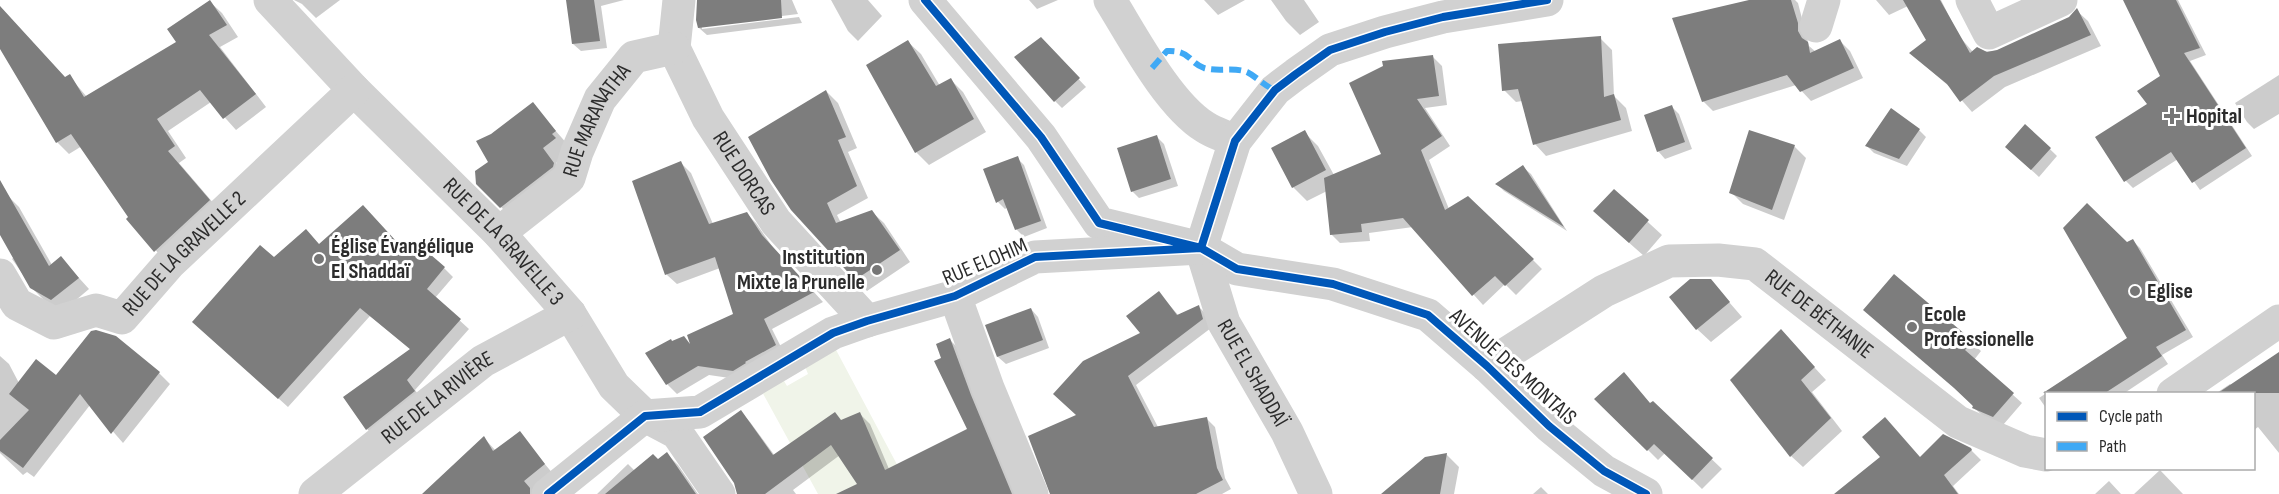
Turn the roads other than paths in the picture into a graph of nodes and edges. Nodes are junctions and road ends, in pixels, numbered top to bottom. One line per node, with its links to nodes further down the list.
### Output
1 (270, 0): 9 (street, RUE DE LA GRAVELLE 3)
2 (679, 0): 8 (street)
3 (925, 0): 12 (street, AVENUE DES MONTAIS)
4 (1110, 0): 10 (street)
5 (1547, 0): 10 (street)
6 (1972, 0): 7 (street)
7 (2061, 0)
8 (674, 48): 11 (street, RUE MARANATHA); 16 (street, RUE DORCAS)
9 (354, 90): 11 (street, RUE DE LA GRAVELLE 3); 13 (street, RUE DE LA GRAVELLE 2)
10 (1235, 141): 12 (street)
11 (499, 233): 15 (street, RUE DE LA GRAVELLE 3)
12 (1201, 248): 14 (street, RUE ELOHIM); 18 (street, AVENUE DES MONTAIS); 26 (street, RUE EL SHADDAÏ)
13 (0, 275)
14 (956, 296): 16 (street, RUE ELOHIM); 25 (street)
15 (570, 314): 20 (street, RUE DE LA GRAVELLE 3); 22 (street, RUE DE LA RIVIÈRE)
16 (867, 321): 20 (street, RUE ELOHIM)
17 (2279, 321): 19 (street)
18 (1487, 366): 21 (street, RUE DE BÉTHANIE); 27 (street, AVENUE DES MONTAIS)
19 (2175, 392)
20 (645, 416): 23 (street); 24 (street, RUE DE LA GRAVELLE 3)
21 (2045, 454)
22 (315, 494)
23 (548, 494)
24 (719, 494)
25 (1032, 494)
26 (1316, 494)
27 (1646, 494)

